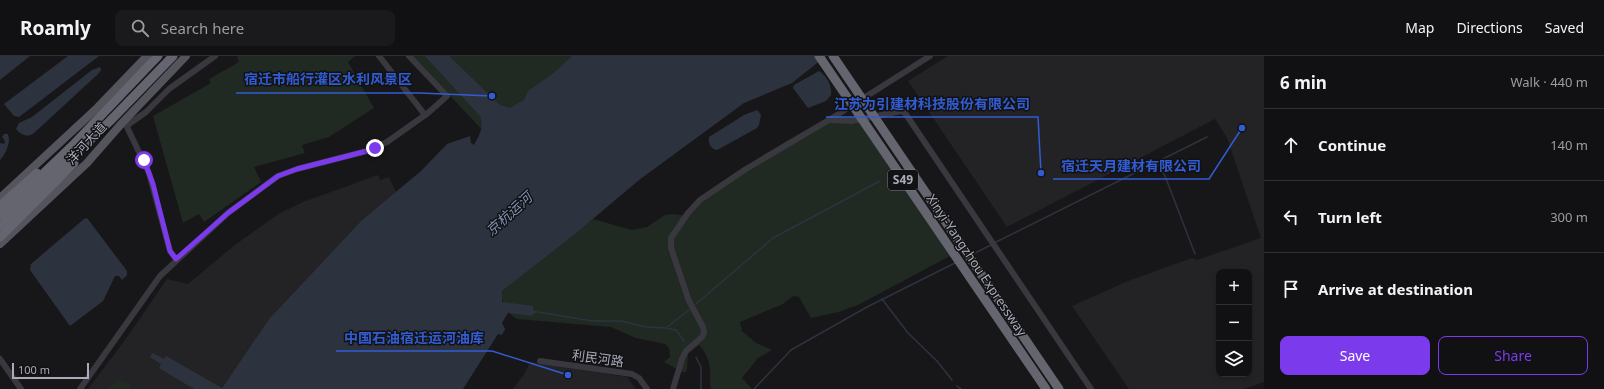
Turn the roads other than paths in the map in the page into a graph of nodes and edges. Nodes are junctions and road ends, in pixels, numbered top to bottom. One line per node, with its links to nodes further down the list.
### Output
1 (147, 56): 15 (main road, 洋河大道)
2 (158, 56): 11 (highway, 洋河大道)
3 (173, 56): 11 (highway, 洋河大道)
4 (186, 56): 20 (main road, 洋河大道)
5 (215, 56): 21 (street)
6 (379, 56): 12 (street)
7 (409, 56): 12 (street)
8 (819, 56): 28 (highway, Xinyi-Yangzhou Expressway / S49)
9 (833, 56): 29 (highway, Xinyi-Yangzhou Expressway / S49)
10 (930, 56): 14 (street)
11 (119, 104): 13 (highway, 洋河大道)
12 (425, 115): 21 (street)
13 (109, 117): 16 (highway); 17 (highway, 洋河大道); 18 (highway, 洋河大道); 19 (highway)
14 (829, 120): 27 (street); 30 (street)
15 (0, 198)
16 (0, 206)
17 (0, 215)
18 (0, 226)
19 (0, 237)
20 (0, 244)
21 (176, 259): 25 (street)
22 (0, 359): 24 (street)
23 (540, 361): 26 (street, 利民河路)
24 (21, 389)
25 (80, 389)
26 (647, 389)
27 (673, 389)
28 (1046, 389)
29 (1059, 389)
30 (1091, 389)

